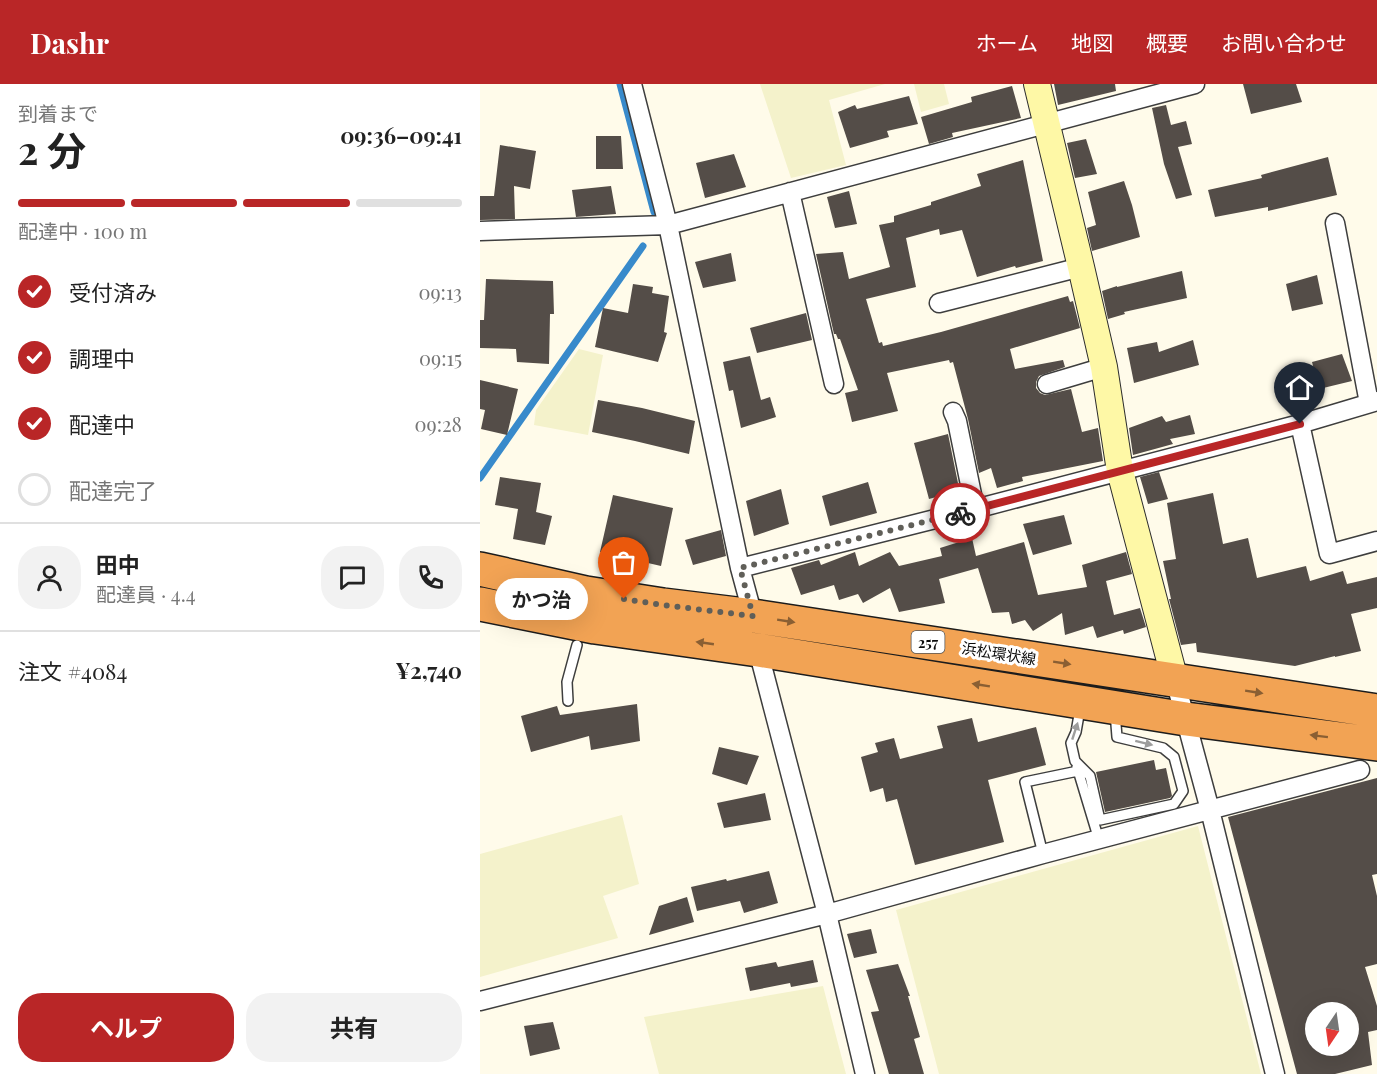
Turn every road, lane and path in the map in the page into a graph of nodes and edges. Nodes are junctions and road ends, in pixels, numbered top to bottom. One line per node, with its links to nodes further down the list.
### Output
1 (632, 84): 7 (street)
2 (1036, 84): 4 (street)
3 (1195, 84): 4 (street)
4 (1046, 124): 5 (street); 9 (street)
5 (790, 192): 7 (street); 12 (street)
6 (1335, 223): 14 (street)
7 (668, 225): 8 (street); 20 (street)
8 (480, 231)
9 (1081, 267): 10 (street); 11 (street)
10 (939, 303)
11 (1104, 367): 13 (street); 17 (street)
12 (834, 384)
13 (1047, 384)
14 (1373, 402): 16 (street)
15 (953, 412): 18 (street)
16 (1300, 424): 17 (street); 19 (street)
17 (1120, 471): 18 (street); 26 (street)
18 (975, 509): 20 (street)
19 (1377, 541)
20 (740, 568): 23 (street)
21 (480, 569): 23 (highway, 浜松環状線 / 257)
22 (480, 604): 25 (highway, 257, one-way to 22)
23 (753, 616): 26 (highway, 浜松環状線 / 257, one-way to 26)
24 (577, 645): 27 (lane)
25 (758, 650): 28 (highway, 257, one-way to 25); 37 (street)
26 (1175, 680): 30 (highway, 浜松環状線 / 257, one-way to 30); 31 (street)
27 (568, 701)
28 (1082, 701): 29 (highway, 257); 33 (lane, one-way to 28)
29 (1114, 706): 31 (highway, 257); 33 (lane, one-way to 33)
30 (1377, 711)
31 (1186, 719): 32 (highway, 257, one-way to 31); 34 (street)
32 (1368, 757): 34 (street)
33 (1077, 766): 35 (lane); 36 (lane)
34 (1210, 810): 35 (street); 40 (street)
35 (1100, 840): 36 (street)
36 (1043, 854): 37 (street)
37 (827, 914): 38 (street); 39 (street)
38 (480, 1001)
39 (865, 1074)
40 (1275, 1074)

